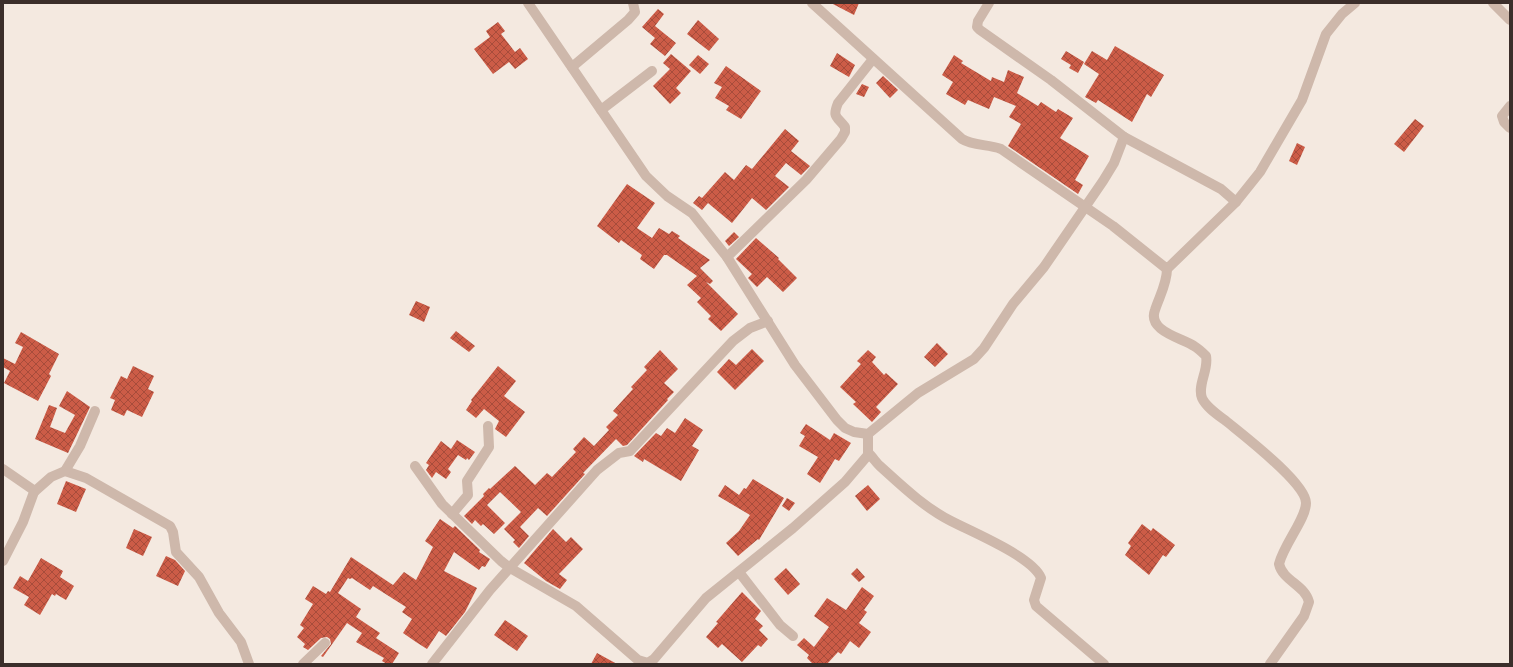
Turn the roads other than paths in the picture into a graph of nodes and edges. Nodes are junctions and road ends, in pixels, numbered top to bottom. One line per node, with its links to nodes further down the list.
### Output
1 (528, 3): 9 (street)
2 (633, 3): 9 (street)
3 (812, 3): 8 (street)
4 (989, 3): 14 (street)
5 (1355, 3): 15 (street)
6 (1493, 3): 7 (street)
7 (1510, 20)
8 (873, 59): 16 (street); 17 (street)
9 (572, 68): 12 (street)
10 (652, 71): 12 (street)
11 (1510, 106): 13 (street)
12 (600, 110): 17 (street)
13 (1510, 128)
14 (1124, 137): 15 (street); 16 (street)
15 (1236, 202): 18 (street)
16 (1084, 207): 18 (street); 22 (street)
17 (727, 257): 19 (street)
18 (1167, 269): 39 (street)
19 (768, 321): 22 (street); 30 (street)
20 (95, 411): 26 (street)
21 (488, 426): 28 (street)
22 (868, 434): 23 (street)
23 (868, 453): 31 (street); 38 (street)
24 (415, 466): 28 (street)
25 (3, 469): 27 (street)
26 (65, 471): 27 (street); 35 (street)
27 (34, 492): 29 (street)
28 (452, 514): 30 (street)
29 (3, 561)
30 (510, 568): 34 (street); 37 (street)
31 (739, 572): 32 (street); 34 (street)
32 (793, 636)
33 (325, 643): 36 (street)
34 (648, 663)
35 (249, 664)
36 (303, 664)
37 (432, 664)
38 (1104, 664)
39 (1270, 664)

